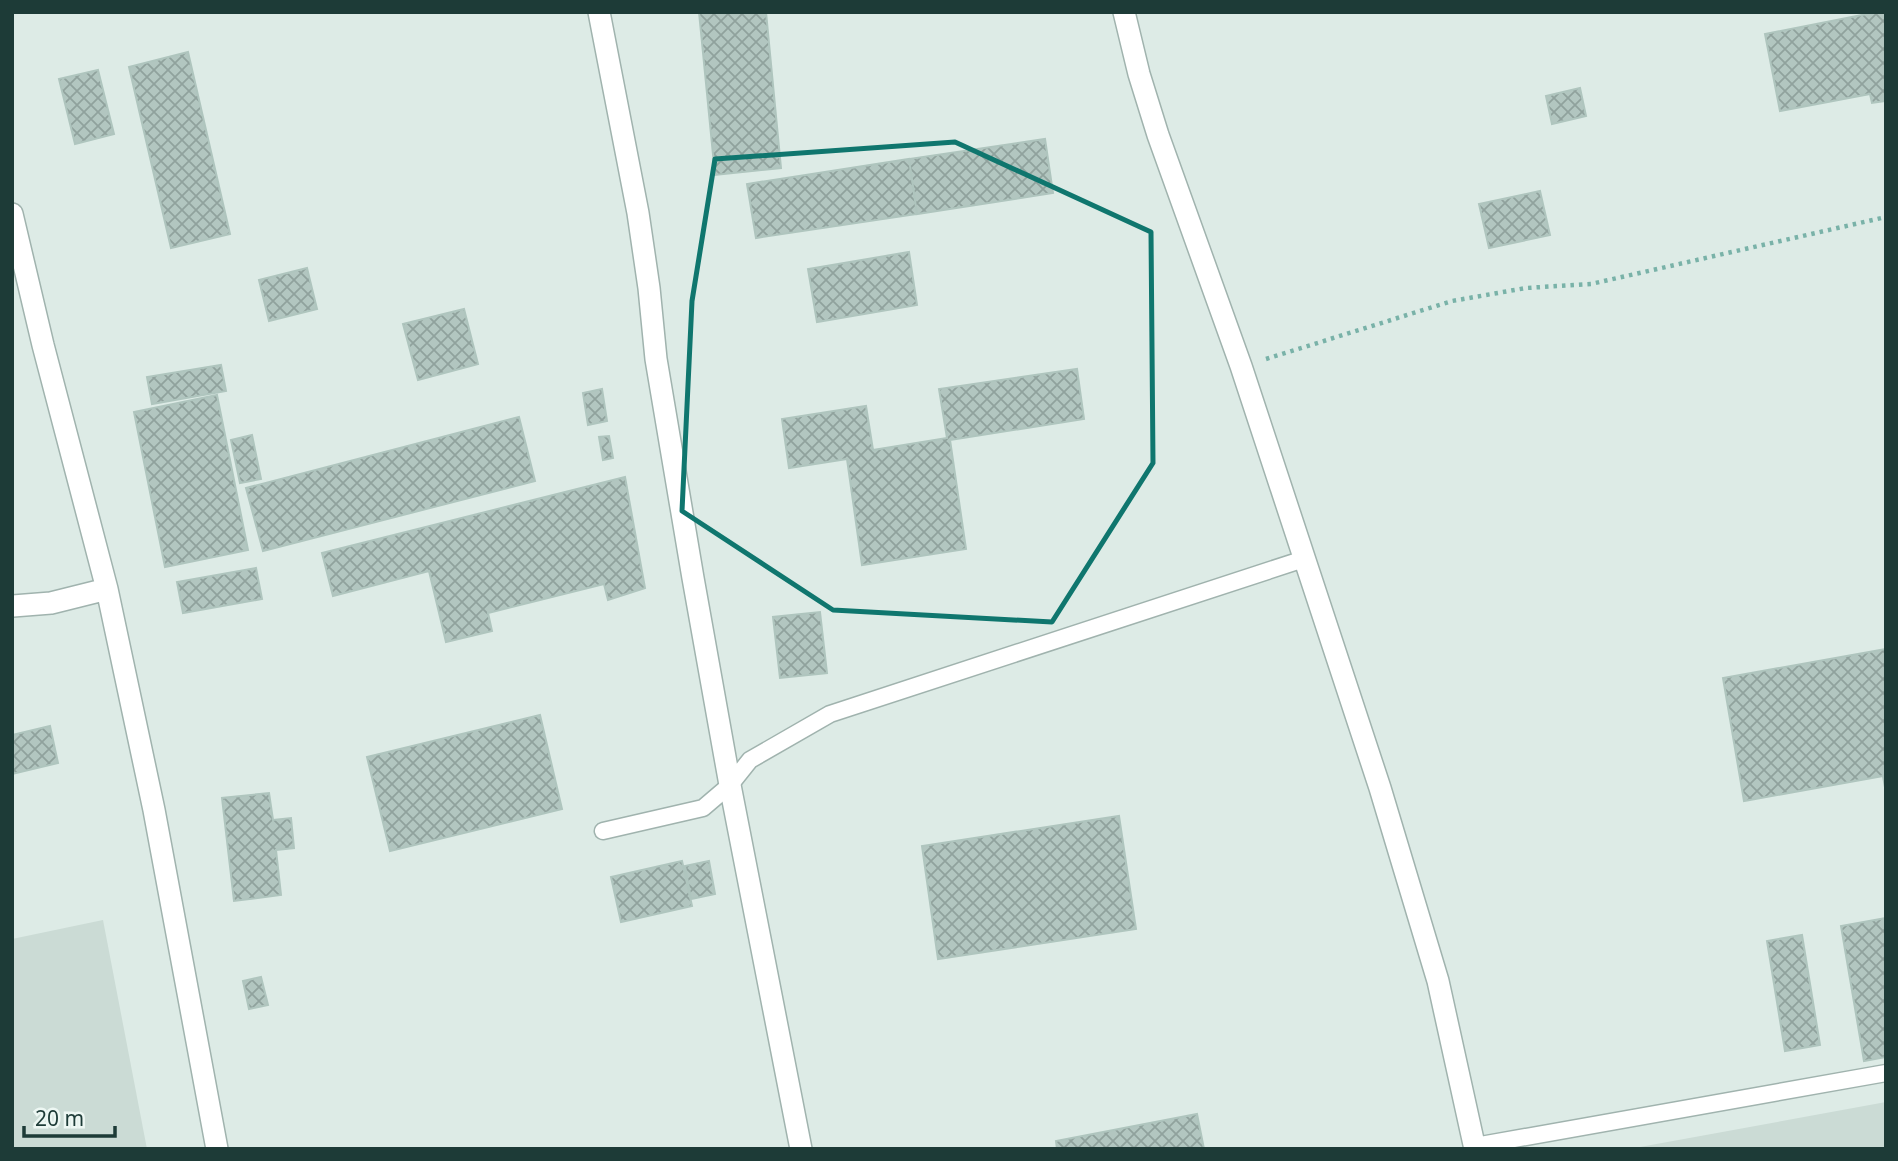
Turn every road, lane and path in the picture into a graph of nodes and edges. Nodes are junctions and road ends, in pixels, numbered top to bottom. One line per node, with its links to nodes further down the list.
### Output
1 (599, 12): 9 (street)
2 (1124, 12): 5 (street)
3 (12, 214): 7 (street)
4 (1886, 217): 5 (path)
5 (1241, 366): 6 (street)
6 (1304, 559): 9 (lane); 12 (street)
7 (107, 589): 8 (street); 13 (street)
8 (13, 606)
9 (730, 785): 10 (lane); 14 (street)
10 (603, 831)
11 (1886, 1073): 12 (lane)
12 (1475, 1147)
13 (218, 1149)
14 (801, 1149)

